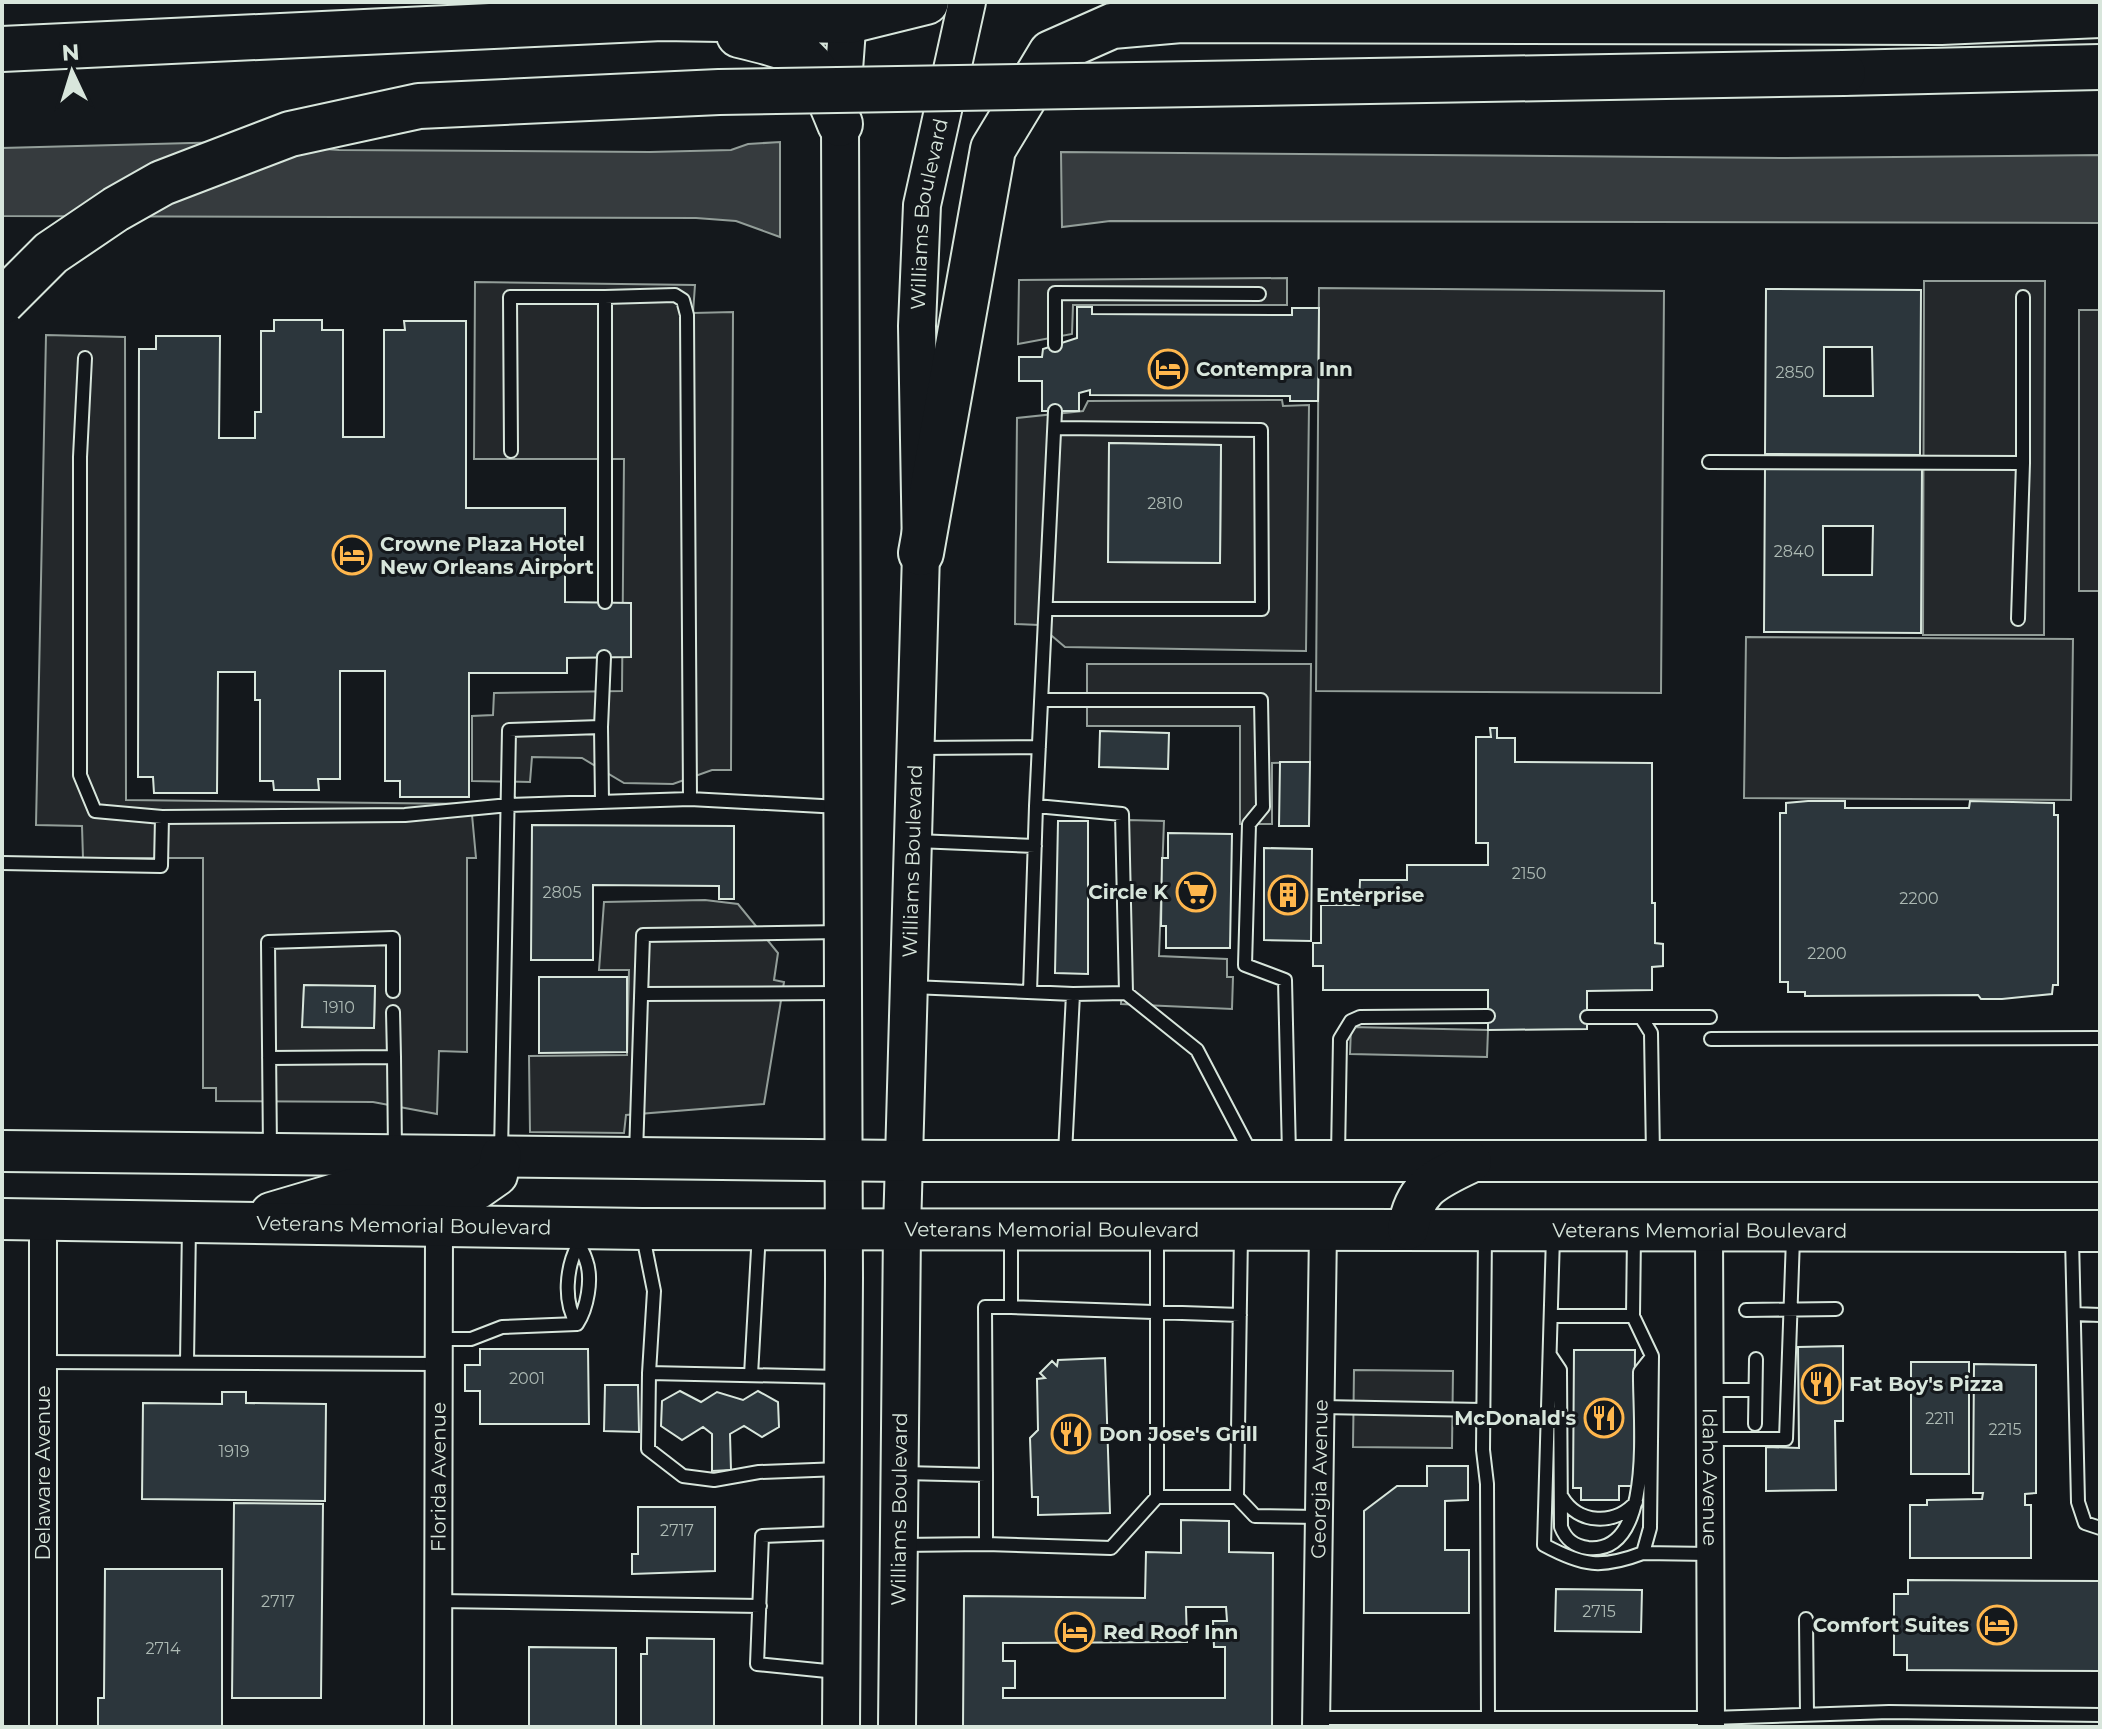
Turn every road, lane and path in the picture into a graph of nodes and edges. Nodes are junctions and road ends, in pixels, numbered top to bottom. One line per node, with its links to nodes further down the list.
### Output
1 (926, 2): 3 (highway)
2 (967, 2): 20 (main road, Williams Boulevard)
3 (849, 12): 5 (highway); 8 (main road)
4 (2100, 15): 20 (highway)
5 (662, 18): 6 (highway); 8 (highway)
6 (2, 49)
7 (2100, 67): 12 (highway, bridge)
8 (840, 124): 33 (main road)
9 (1259, 294): 13 (lane)
10 (605, 297): 17 (lane); 21 (lane); 29 (lane)
11 (2023, 297): 19 (lane)
12 (2, 302)
13 (1055, 345)
14 (85, 358): 34 (lane)
15 (1055, 411): 16 (lane)
16 (1055, 428): 22 (lane); 22 (lane)
17 (511, 451)
18 (1709, 462): 19 (lane)
19 (2023, 463): 23 (lane)
20 (921, 553): 28 (main road, Williams Boulevard)
21 (605, 602)
22 (1046, 609): 25 (lane)
23 (2018, 619)
24 (604, 657): 26 (lane)
25 (1041, 700): 27 (lane); 64 (lane)
26 (601, 727): 30 (lane); 31 (lane)
27 (1039, 747): 28 (lane); 32 (lane)
28 (916, 748): 35 (main road, Williams Boulevard)
29 (690, 799): 30 (lane); 33 (lane)
30 (602, 801): 31 (lane)
31 (509, 805): 34 (lane); 58 (lane)
32 (1036, 806): 36 (lane); 43 (lane)
33 (843, 807): 38 (main road)
34 (162, 817): 37 (lane)
35 (914, 841): 36 (lane); 39 (main road, Williams Boulevard)
36 (1035, 846): 41 (lane)
37 (2, 863)
38 (843, 932): 42 (main road); 44 (lane)
39 (910, 987): 41 (lane); 61 (main road, Williams Boulevard)
40 (393, 991): 54 (lane)
41 (1030, 992): 45 (lane)
42 (843, 993): 44 (lane); 60 (main road)
43 (1126, 993): 45 (lane); 64 (lane)
44 (641, 994): 59 (lane)
45 (1073, 994): 62 (lane)
46 (393, 1012): 53 (lane)
47 (1488, 1016): 65 (lane)
48 (1587, 1017): 49 (lane)
49 (1641, 1017): 50 (lane); 67 (lane)
50 (1710, 1017)
51 (2100, 1038): 52 (lane)
52 (1711, 1039)
53 (394, 1057): 54 (lane); 57 (lane)
54 (269, 1058): 56 (lane)
55 (2, 1151): 56 (main road)
56 (270, 1153): 57 (main road)
57 (395, 1155): 58 (main road)
58 (501, 1156): 59 (main road); 71 (main road)
59 (636, 1158): 60 (main road)
60 (844, 1160): 61 (main road); 82 (main road)
61 (905, 1161): 62 (main road); 83 (main road, Williams Boulevard)
62 (1065, 1161): 64 (main road)
63 (2100, 1161): 67 (main road)
64 (1272, 1162): 65 (main road)
65 (1338, 1162): 66 (main road)
66 (1471, 1162): 67 (main road); 76 (main road)
67 (1654, 1162)
68 (2, 1219): 69 (main road, Veterans Memorial Boulevard)
69 (43, 1219): 70 (main road, Veterans Memorial Boulevard); 103 (street, Delaware Avenue)
70 (190, 1222): 71 (main road, Veterans Memorial Boulevard); 104 (lane)
71 (236, 1223): 73 (main road, Veterans Memorial Boulevard)
72 (2091, 1223): 80 (main road); 81 (main road, Veterans Memorial Boulevard); 94 (lane)
73 (439, 1228): 88 (main road, Veterans Memorial Boulevard); 99 (street, Florida Avenue)
74 (642, 1229): 75 (main road, Veterans Memorial Boulevard); 88 (main road, Veterans Memorial Boulevard); 105 (lane)
75 (759, 1229): 82 (main road, Veterans Memorial Boulevard); 106 (lane)
76 (1408, 1229): 77 (main road, Veterans Memorial Boulevard); 87 (main road, Veterans Memorial Boulevard)
77 (1485, 1229): 78 (main road, Veterans Memorial Boulevard); 111 (lane)
78 (1553, 1229): 79 (main road, Veterans Memorial Boulevard); 97 (lane)
79 (1634, 1229): 80 (main road, Veterans Memorial Boulevard); 98 (lane)
80 (1709, 1229): 81 (main road, Veterans Memorial Boulevard); 108 (street, Idaho Avenue)
81 (1793, 1229): 90 (lane)
82 (844, 1230): 83 (main road, Veterans Memorial Boulevard); 107 (main road)
83 (902, 1230): 84 (main road, Veterans Memorial Boulevard); 115 (main road, Williams Boulevard)
84 (1011, 1230): 85 (main road, Veterans Memorial Boulevard); 89 (lane)
85 (1157, 1230): 86 (main road, Veterans Memorial Boulevard); 93 (lane)
86 (1242, 1230): 87 (main road, Veterans Memorial Boulevard); 95 (lane)
87 (1323, 1230): 110 (street, Georgia Avenue)
88 (577, 1237): 99 (lane)
89 (1011, 1307): 93 (lane); 116 (lane)
90 (1791, 1309): 91 (lane); 92 (lane); 113 (lane)
91 (1836, 1309)
92 (1746, 1310)
93 (1157, 1314): 95 (lane); 117 (lane)
94 (2074, 1314): 96 (lane); 122 (lane)
95 (1240, 1315): 118 (lane)
96 (2100, 1315)
97 (1551, 1316): 98 (lane); 100 (lane)
98 (1633, 1316): 101 (lane)
99 (439, 1351): 104 (lane); 128 (street, Florida Avenue)
100 (1550, 1355): 119 (lane); 126 (lane)
101 (1652, 1356): 120 (lane); 126 (lane)
102 (1756, 1359): 109 (lane)
103 (43, 1362): 104 (lane); 137 (street, Delaware Avenue)
104 (187, 1362)
105 (649, 1373): 106 (lane); 114 (lane)
106 (751, 1375): 107 (lane)
107 (844, 1377): 114 (main road)
108 (1710, 1390): 109 (lane); 113 (street, Idaho Avenue)
109 (1755, 1390): 112 (lane)
110 (1321, 1407): 111 (lane); 121 (street, Georgia Avenue)
111 (1483, 1410): 134 (lane)
112 (1755, 1424)
113 (1710, 1439): 127 (street, Idaho Avenue)
114 (843, 1469): 123 (main road)
115 (898, 1473): 116 (lane); 125 (main road, Williams Boulevard)
116 (986, 1475): 124 (lane)
117 (1157, 1497): 118 (lane); 124 (lane)
118 (1237, 1497): 121 (lane)
119 (1562, 1497): 120 (lane); 120 (lane)
120 (1636, 1501)
121 (1319, 1517): 135 (street, Georgia Avenue)
122 (2100, 1528)
123 (843, 1532): 129 (lane); 131 (main road)
124 (986, 1544): 125 (lane)
125 (898, 1545): 140 (main road, Williams Boulevard)
126 (1643, 1553): 127 (lane)
127 (1710, 1554): 136 (street, Idaho Avenue)
128 (438, 1601): 129 (lane); 138 (street, Florida Avenue)
129 (760, 1606): 131 (lane)
130 (1806, 1619): 132 (lane)
131 (842, 1673): 139 (main road)
132 (1807, 1715): 133 (lane); 136 (lane)
133 (2100, 1715)
134 (1488, 1718): 135 (lane); 136 (lane)
135 (1316, 1722)
136 (1711, 1723)
137 (43, 1727)
138 (438, 1727)
139 (841, 1727)
140 (897, 1727)

